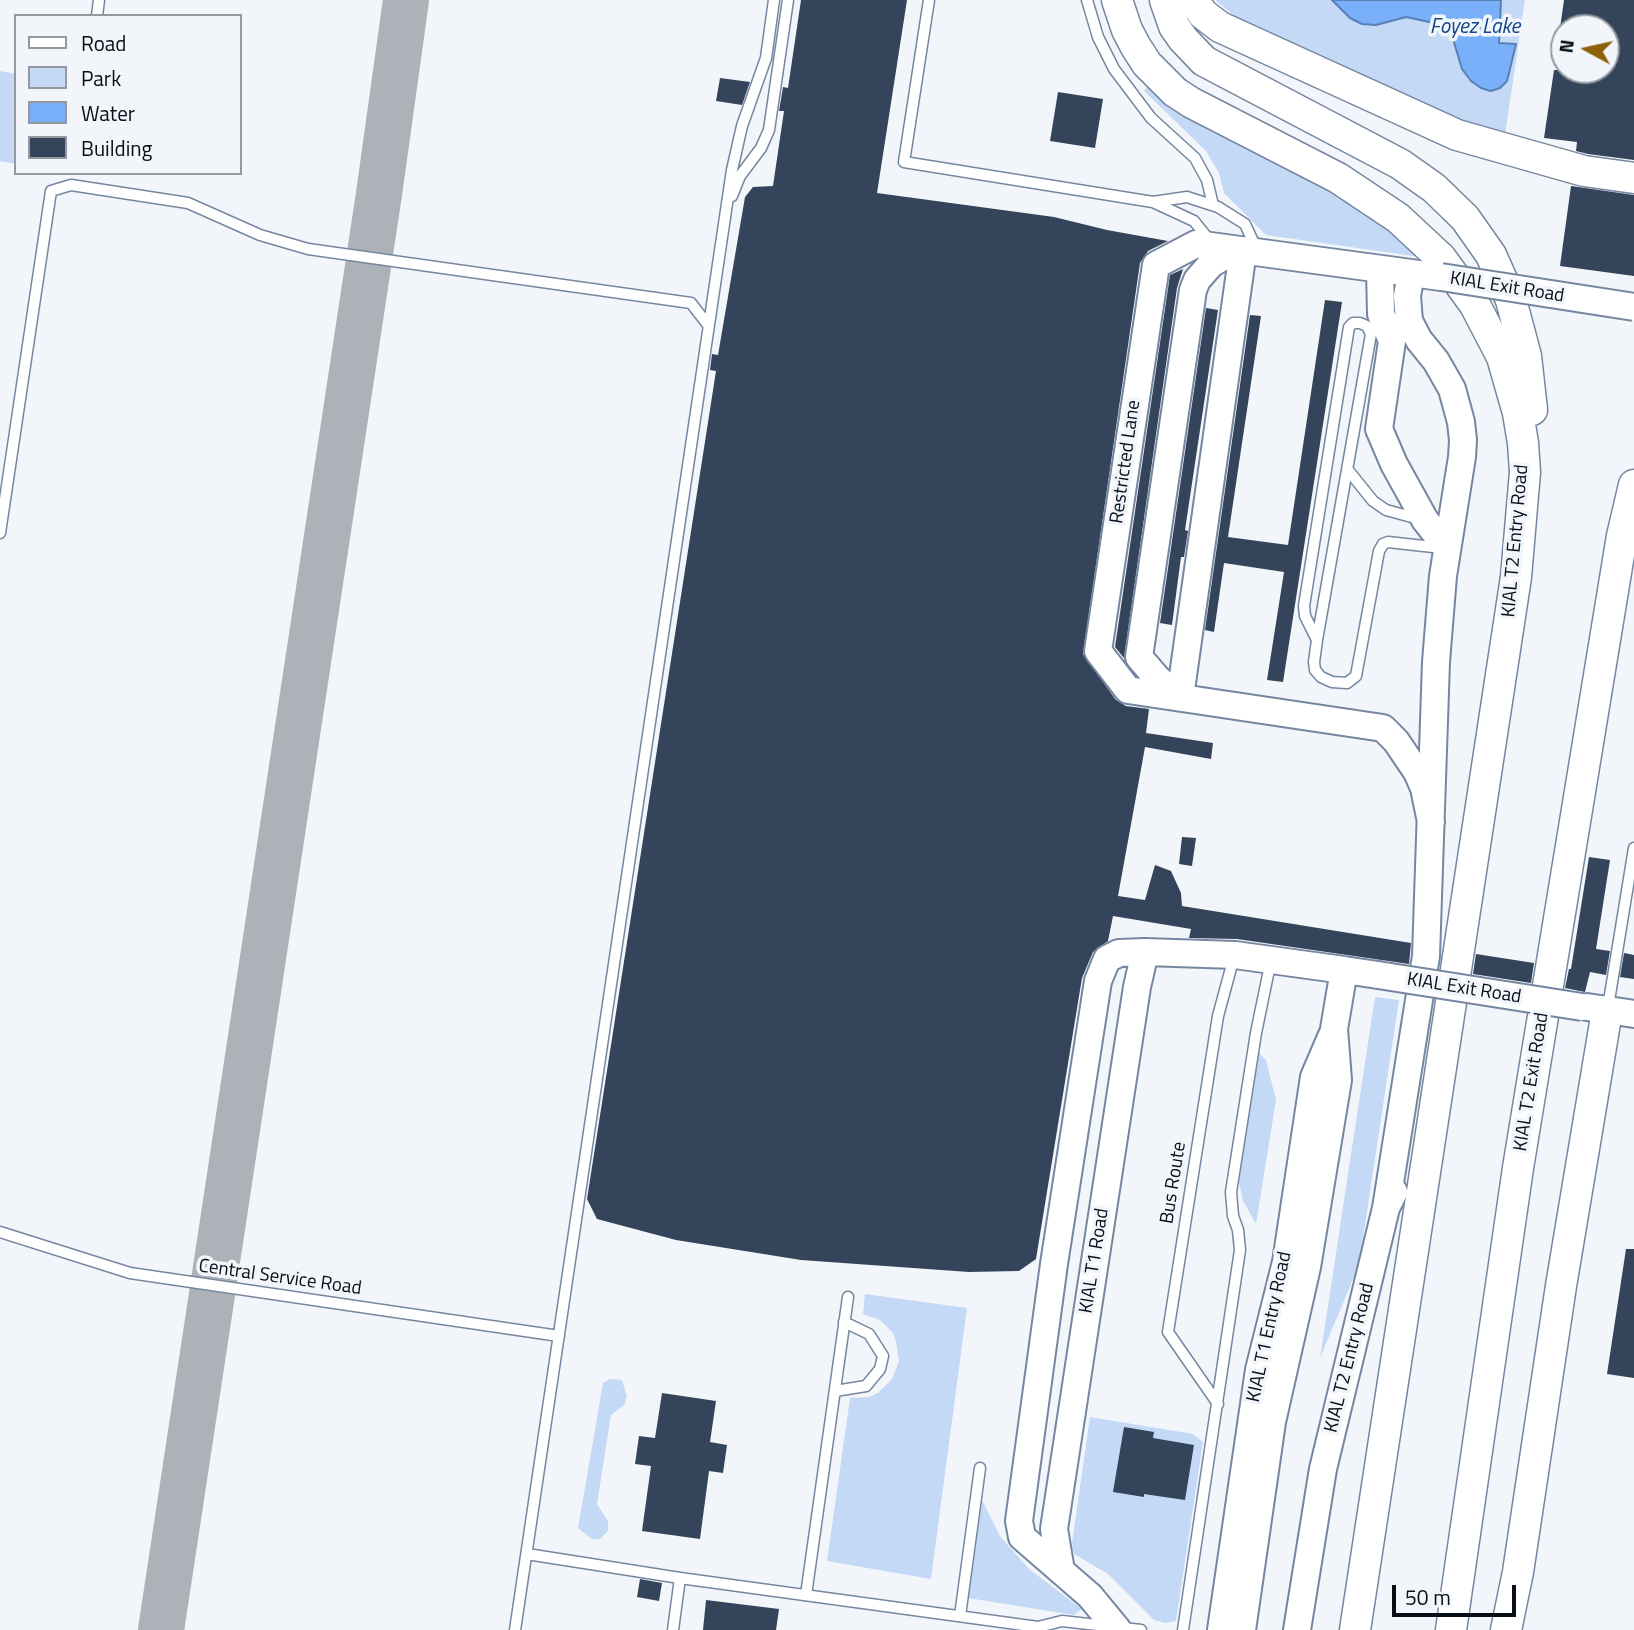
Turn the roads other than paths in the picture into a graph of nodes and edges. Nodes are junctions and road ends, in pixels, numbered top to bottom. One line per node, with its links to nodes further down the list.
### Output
1 (774, 0): 13 (lane)
2 (788, 0): 13 (lane)
3 (929, 0): 11 (lane)
4 (1087, 0): 12 (lane)
5 (1118, 0): 27 (main road, KIAL T2 Entry Road)
6 (1165, 0): 27 (main road)
7 (1193, 0): 9 (main road)
8 (73, 175): 10 (lane)
9 (1634, 178)
10 (71, 184): 19 (lane); 24 (lane)
11 (1153, 202): 12 (lane); 14 (lane)
12 (1213, 205): 15 (lane)
13 (726, 209): 19 (lane)
14 (1215, 247): 15 (main road, Restricted Lane); 29 (main road, Restricted Lane)
15 (1251, 252): 16 (main road, Restricted Lane); 29 (main road); 29 (main road)
16 (1380, 269): 17 (main road, KIAL Exit Road); 23 (main road)
17 (1411, 274): 18 (main road, KIAL Exit Road, bridge); 26 (main road)
18 (1634, 307)
19 (708, 325): 44 (lane)
20 (1348, 470): 23 (lane); 28 (lane); 28 (lane)
21 (1634, 485): 25 (main road, KIAL T2 Exit Road)
22 (1634, 501): 25 (main road, KIAL T2 Exit Road)
23 (1425, 520): 26 (main road)
24 (0, 533)
25 (1622, 536): 62 (main road, KIAL T2 Exit Road)
26 (1447, 548): 28 (lane); 30 (main road)
27 (1516, 577): 39 (main road, KIAL T2 Entry Road)
28 (1317, 639)
29 (1180, 697): 30 (main road)
30 (1431, 822): 34 (main road)
31 (1634, 848): 37 (lane)
32 (1132, 952): 33 (main road); 49 (main road, KIAL T1 Road); 49 (main road, KIAL T1 Road)
33 (1235, 954): 35 (main road); 46 (lane, Bus Route)
34 (1426, 956): 39 (main road, KIAL T2 Entry Road); 40 (main road)
35 (1271, 960): 36 (main road); 46 (lane)
36 (1344, 970): 37 (main road, KIAL Exit Road, bridge); 38 (main road, KIAL T1 Entry Road)
37 (1608, 1011): 63 (main road)
38 (1334, 1029): 58 (main road, KIAL T1 Entry Road); 59 (main road, KIAL T1 Entry Road)
39 (1438, 1097): 40 (main road, KIAL T2 Entry Road); 61 (main road, KIAL T2 Entry Road)
40 (1386, 1208): 60 (main road, KIAL T2 Entry Road)
41 (0, 1232): 44 (lane, Central Service Road)
42 (848, 1297): 43 (lane)
43 (844, 1322): 45 (lane); 45 (lane)
44 (559, 1336): 48 (lane)
45 (835, 1391): 51 (lane)
46 (1218, 1404): 57 (lane)
47 (981, 1468): 52 (lane)
48 (527, 1554): 50 (lane); 55 (lane)
49 (1061, 1570): 54 (main road)
50 (680, 1578): 51 (lane); 56 (lane)
51 (806, 1595): 52 (lane)
52 (960, 1616): 53 (lane)
53 (1037, 1628): 54 (lane)
54 (1125, 1629)
55 (515, 1630)
56 (673, 1630)
57 (1184, 1630)
58 (1221, 1630)
59 (1242, 1630)
60 (1297, 1630)
61 (1355, 1630)
62 (1451, 1630)
63 (1506, 1630)

